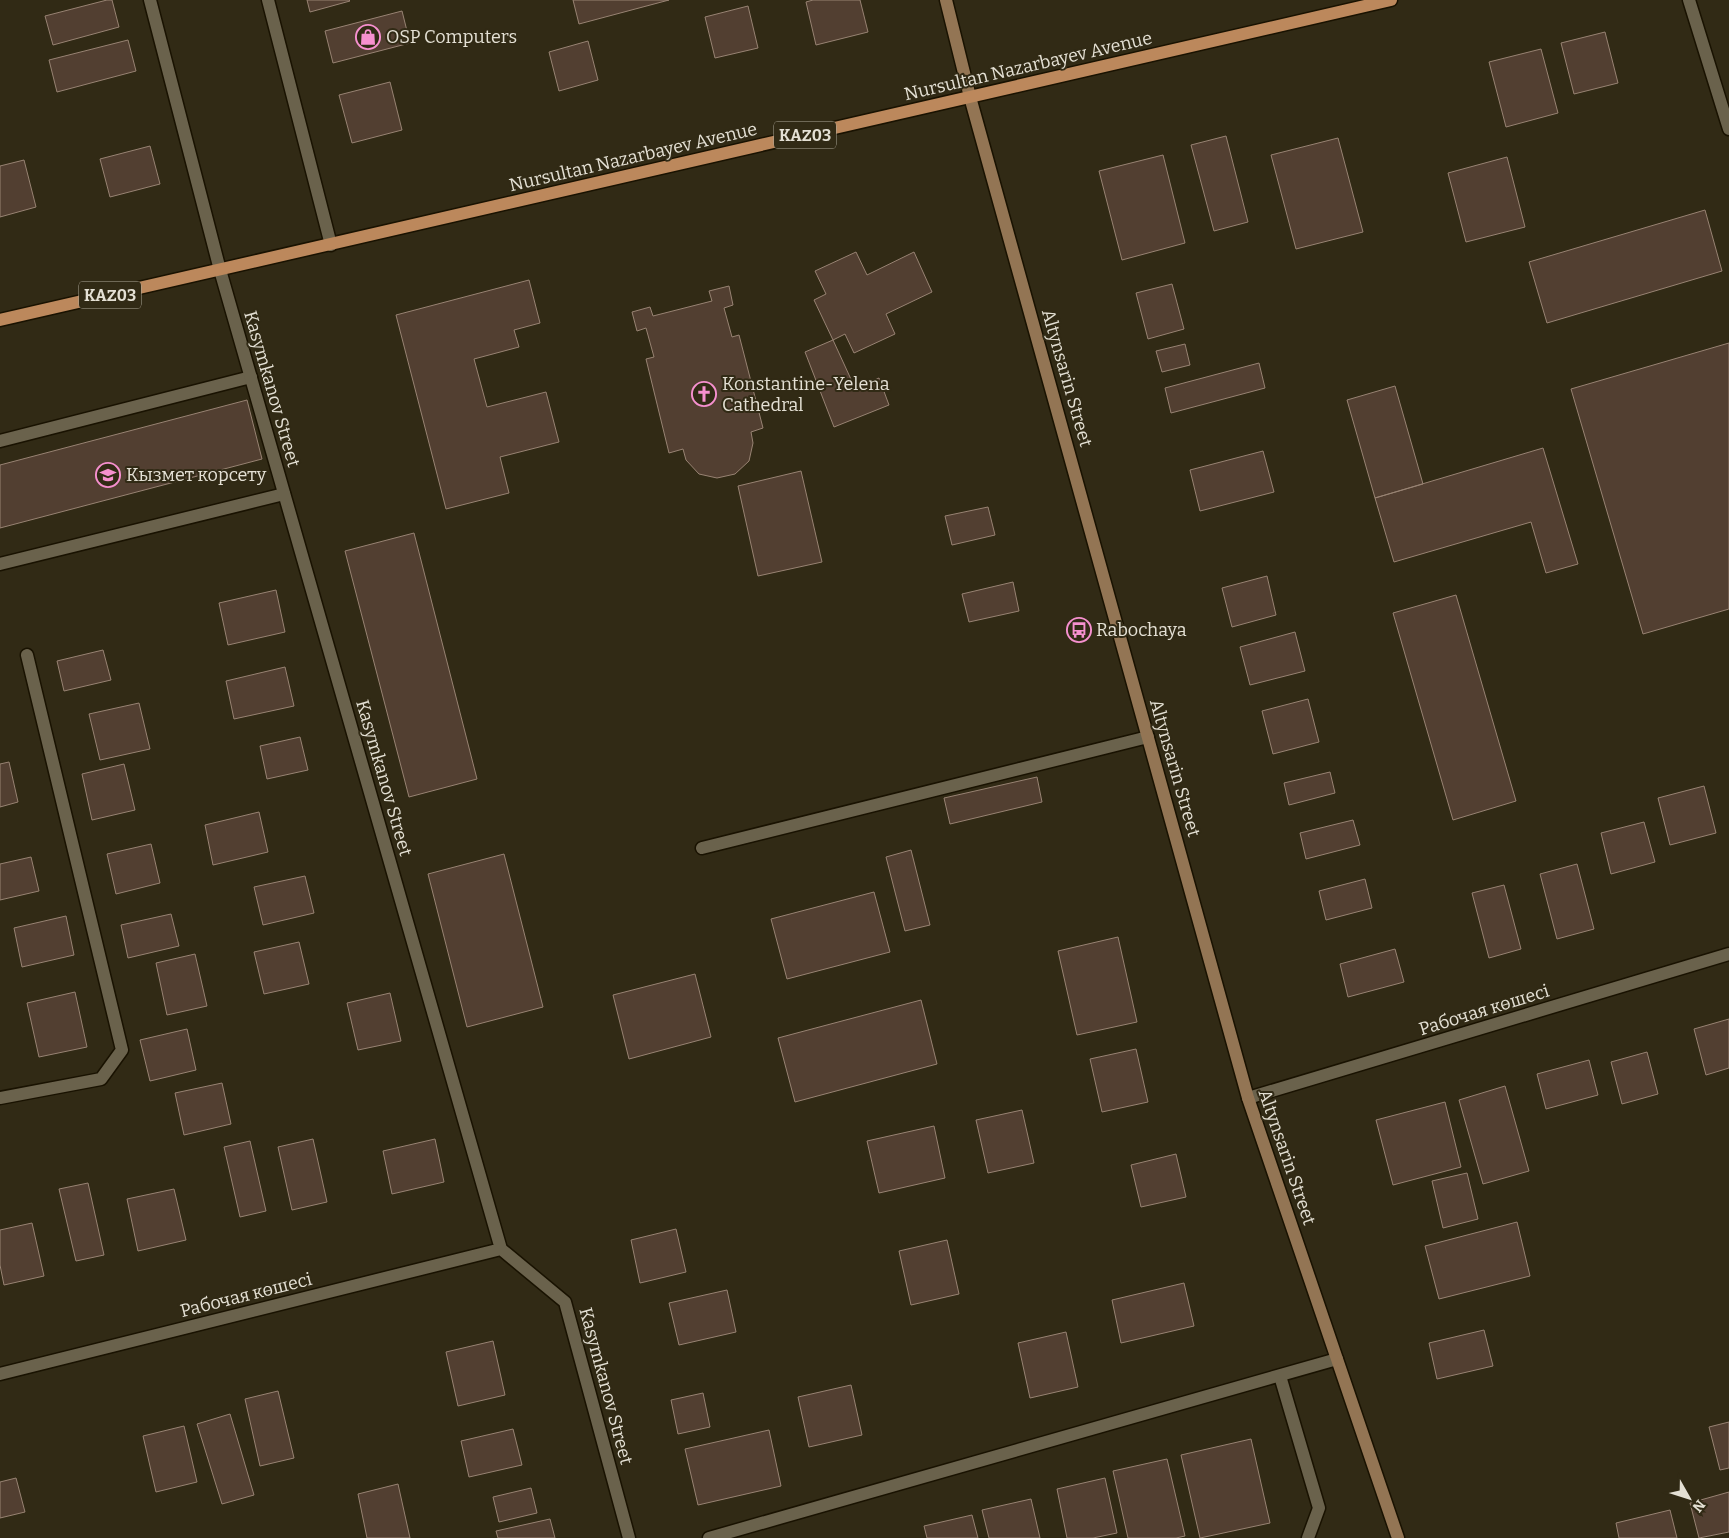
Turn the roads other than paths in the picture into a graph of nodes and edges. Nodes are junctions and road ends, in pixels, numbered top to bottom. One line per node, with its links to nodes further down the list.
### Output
1 (150, 0): 9 (street, Kasymkanov Street)
2 (268, 0): 8 (street)
3 (946, 0): 6 (street, Altynsarin Street)
4 (1391, 0): 6 (main road, Nursultan Nazarbayev Avenue / KАZ03)
5 (1689, 0): 7 (street)
6 (970, 97): 8 (main road, Nursultan Nazarbayev Avenue / KАZ03); 16 (street, Altynsarin Street)
7 (1729, 129)
8 (331, 245): 9 (main road, Nursultan Nazarbayev Avenue / KАZ03)
9 (220, 270): 10 (main road, Nursultan Nazarbayev Avenue / KАZ03); 11 (street, Kasymkanov Street)
10 (0, 320)
11 (251, 378): 12 (street); 13 (street, Kasymkanov Street)
12 (0, 441)
13 (284, 494): 14 (street); 21 (street, Kasymkanov Street)
14 (0, 564)
15 (27, 655): 19 (street)
16 (1148, 737): 17 (street); 20 (street, Altynsarin Street)
17 (702, 848)
18 (1729, 954): 20 (street, Рабочая көшесі)
19 (0, 1098)
20 (1248, 1098): 22 (street, Altynsarin Street)
21 (501, 1249): 23 (street, Рабочая көшесі); 25 (street, Kasymkanov Street)
22 (1337, 1359): 24 (street); 28 (street, Altynsarin Street)
23 (0, 1374)
24 (1280, 1376): 26 (street); 27 (street)
25 (629, 1538)
26 (709, 1538)
27 (1308, 1538)
28 (1398, 1538)

